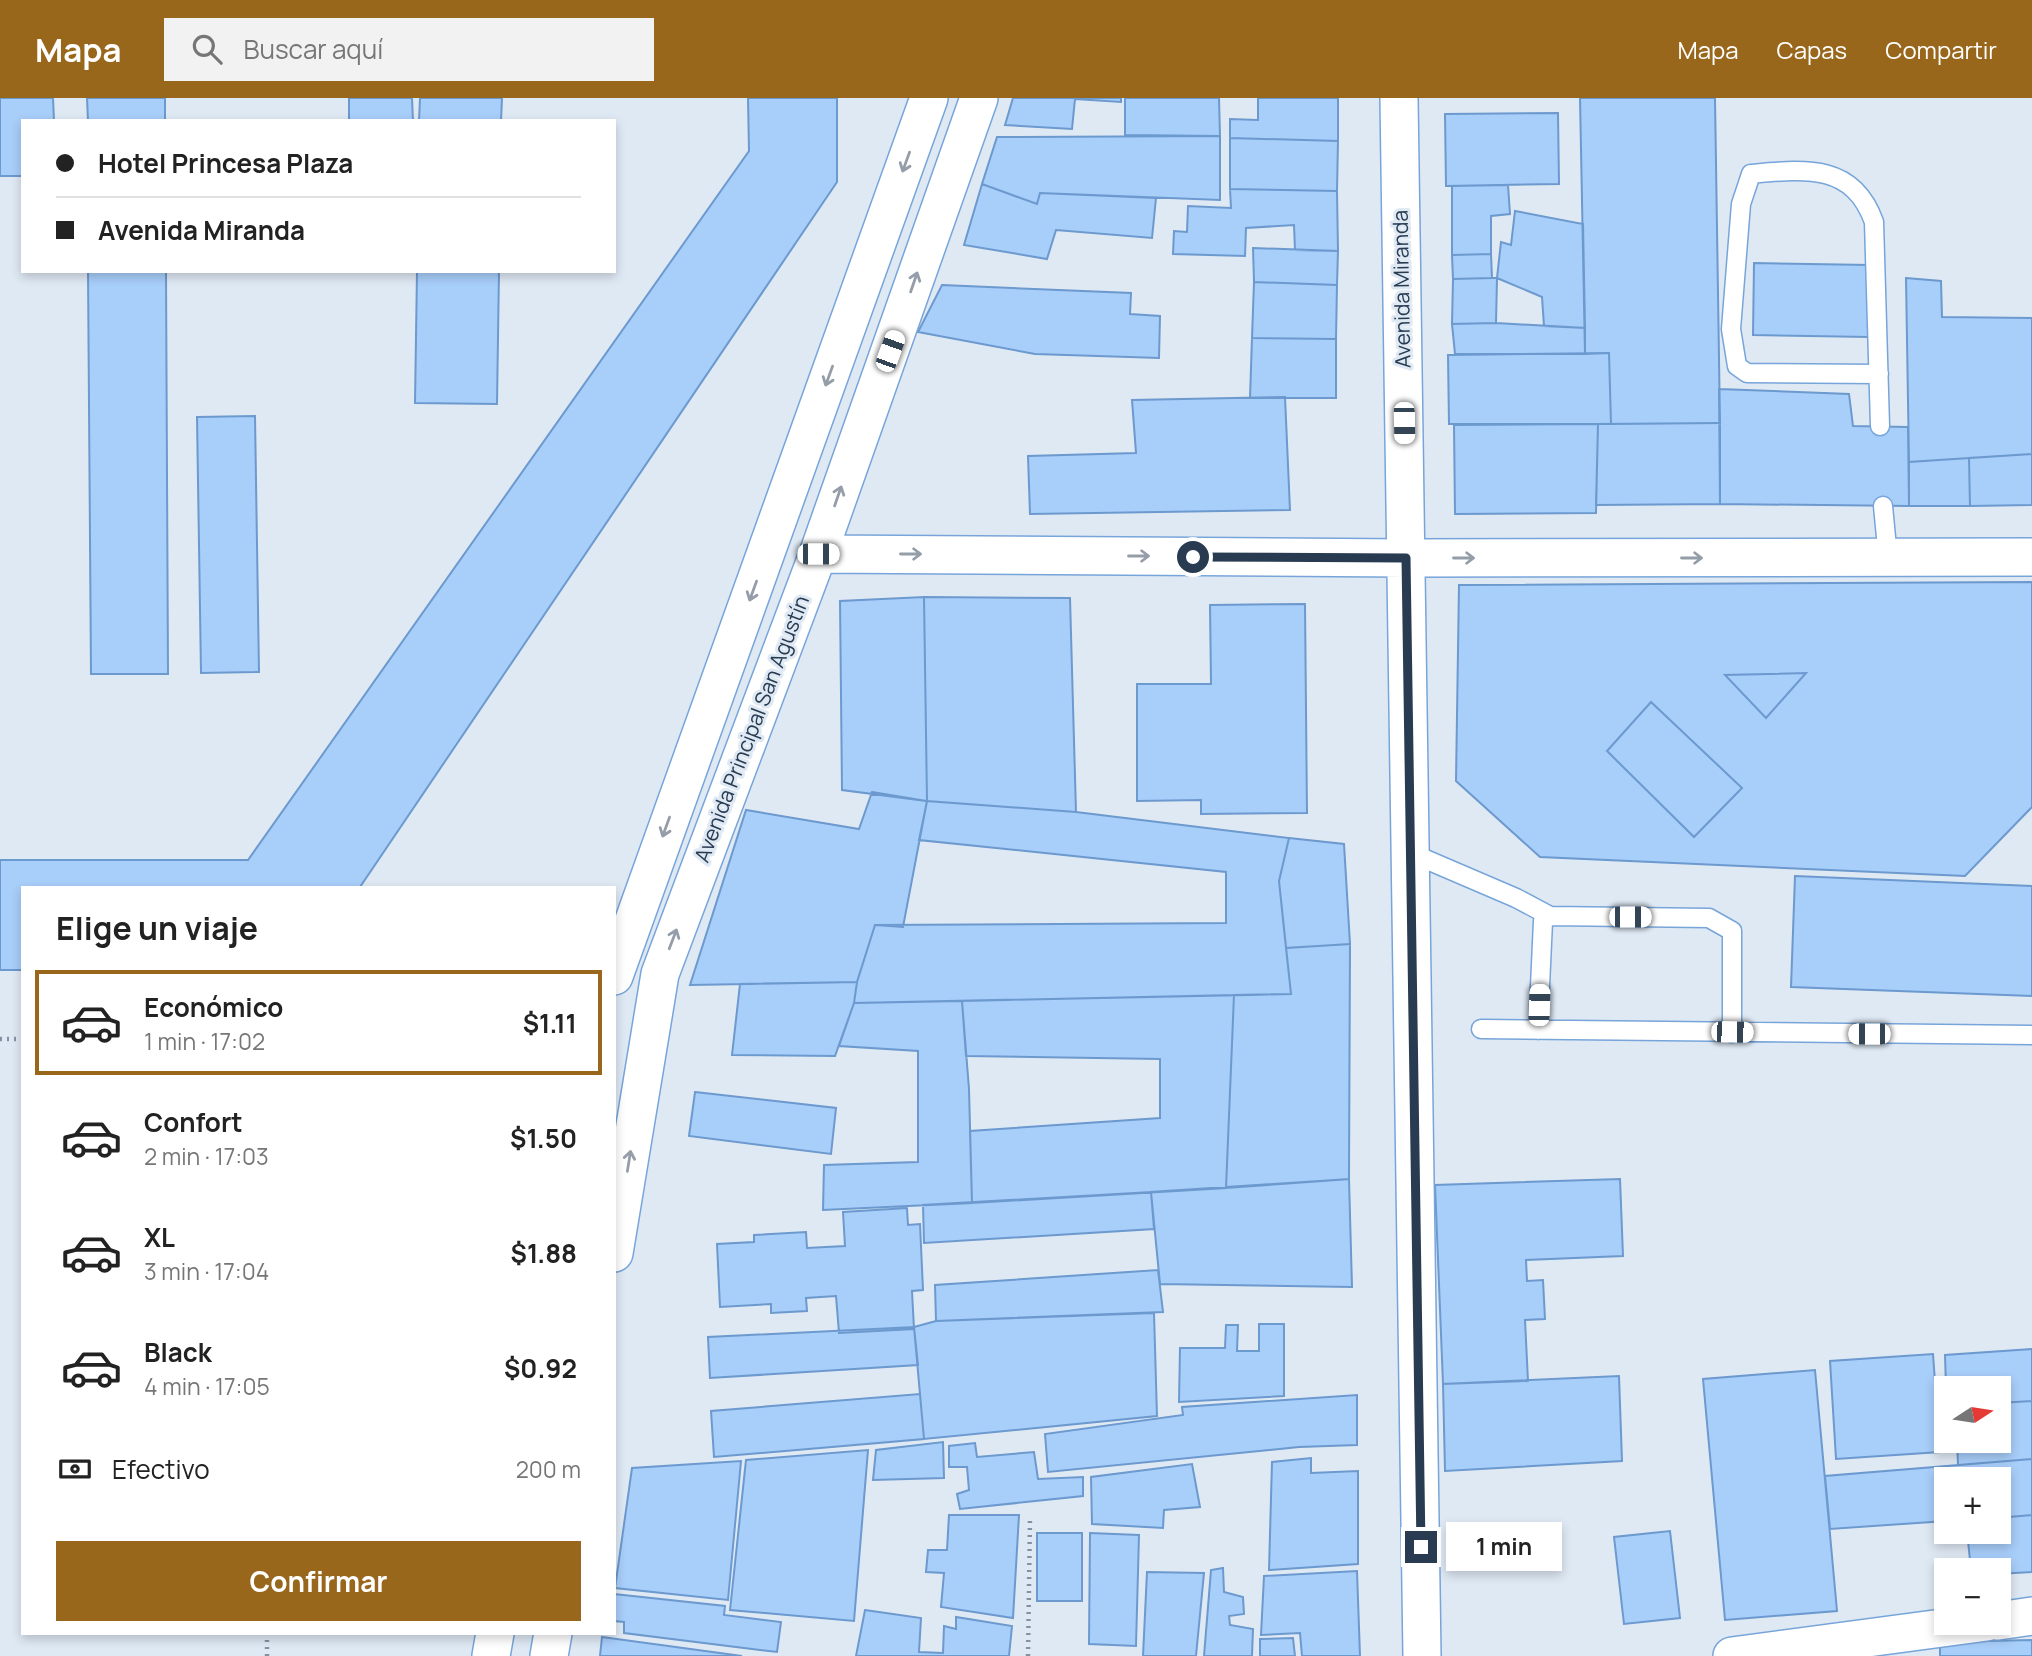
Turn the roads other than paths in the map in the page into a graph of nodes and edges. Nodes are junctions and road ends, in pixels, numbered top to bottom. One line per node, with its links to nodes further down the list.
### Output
1 (929, 98): 11 (street, one-way to 11)
2 (979, 98): 7 (street, Avenida Principal San Agustín, one-way to 2)
3 (1399, 98): 9 (street, Avenida Miranda)
4 (1879, 374): 4 (lane); 5 (lane)
5 (1880, 426)
6 (1883, 506): 10 (lane)
7 (818, 554): 9 (street, one-way to 9); 12 (street, Avenida Principal San Agustín)
8 (2032, 557): 10 (street)
9 (1406, 558): 10 (street, one-way to 10); 13 (street, Avenida Miranda)
10 (1888, 558)
11 (687, 771): 12 (street); 15 (street, one-way to 15)
12 (730, 787): 20 (street, Avenida Principal San Agustín, one-way to 12)
13 (1411, 853): 14 (lane); 28 (street, Avenida Miranda)
14 (1550, 916): 17 (lane); 18 (lane)
15 (616, 970)
16 (1481, 1030): 17 (lane)
17 (1538, 1030): 18 (lane)
18 (1732, 1032): 19 (lane)
19 (2032, 1035)
20 (616, 1241)
21 (2032, 1616): 22 (street)
22 (2011, 1619)
23 (1934, 1629): 29 (street)
24 (495, 1635): 26 (street)
25 (553, 1635): 27 (street)
26 (491, 1656)
27 (549, 1656)
28 (1422, 1656)
29 (1732, 1656)

